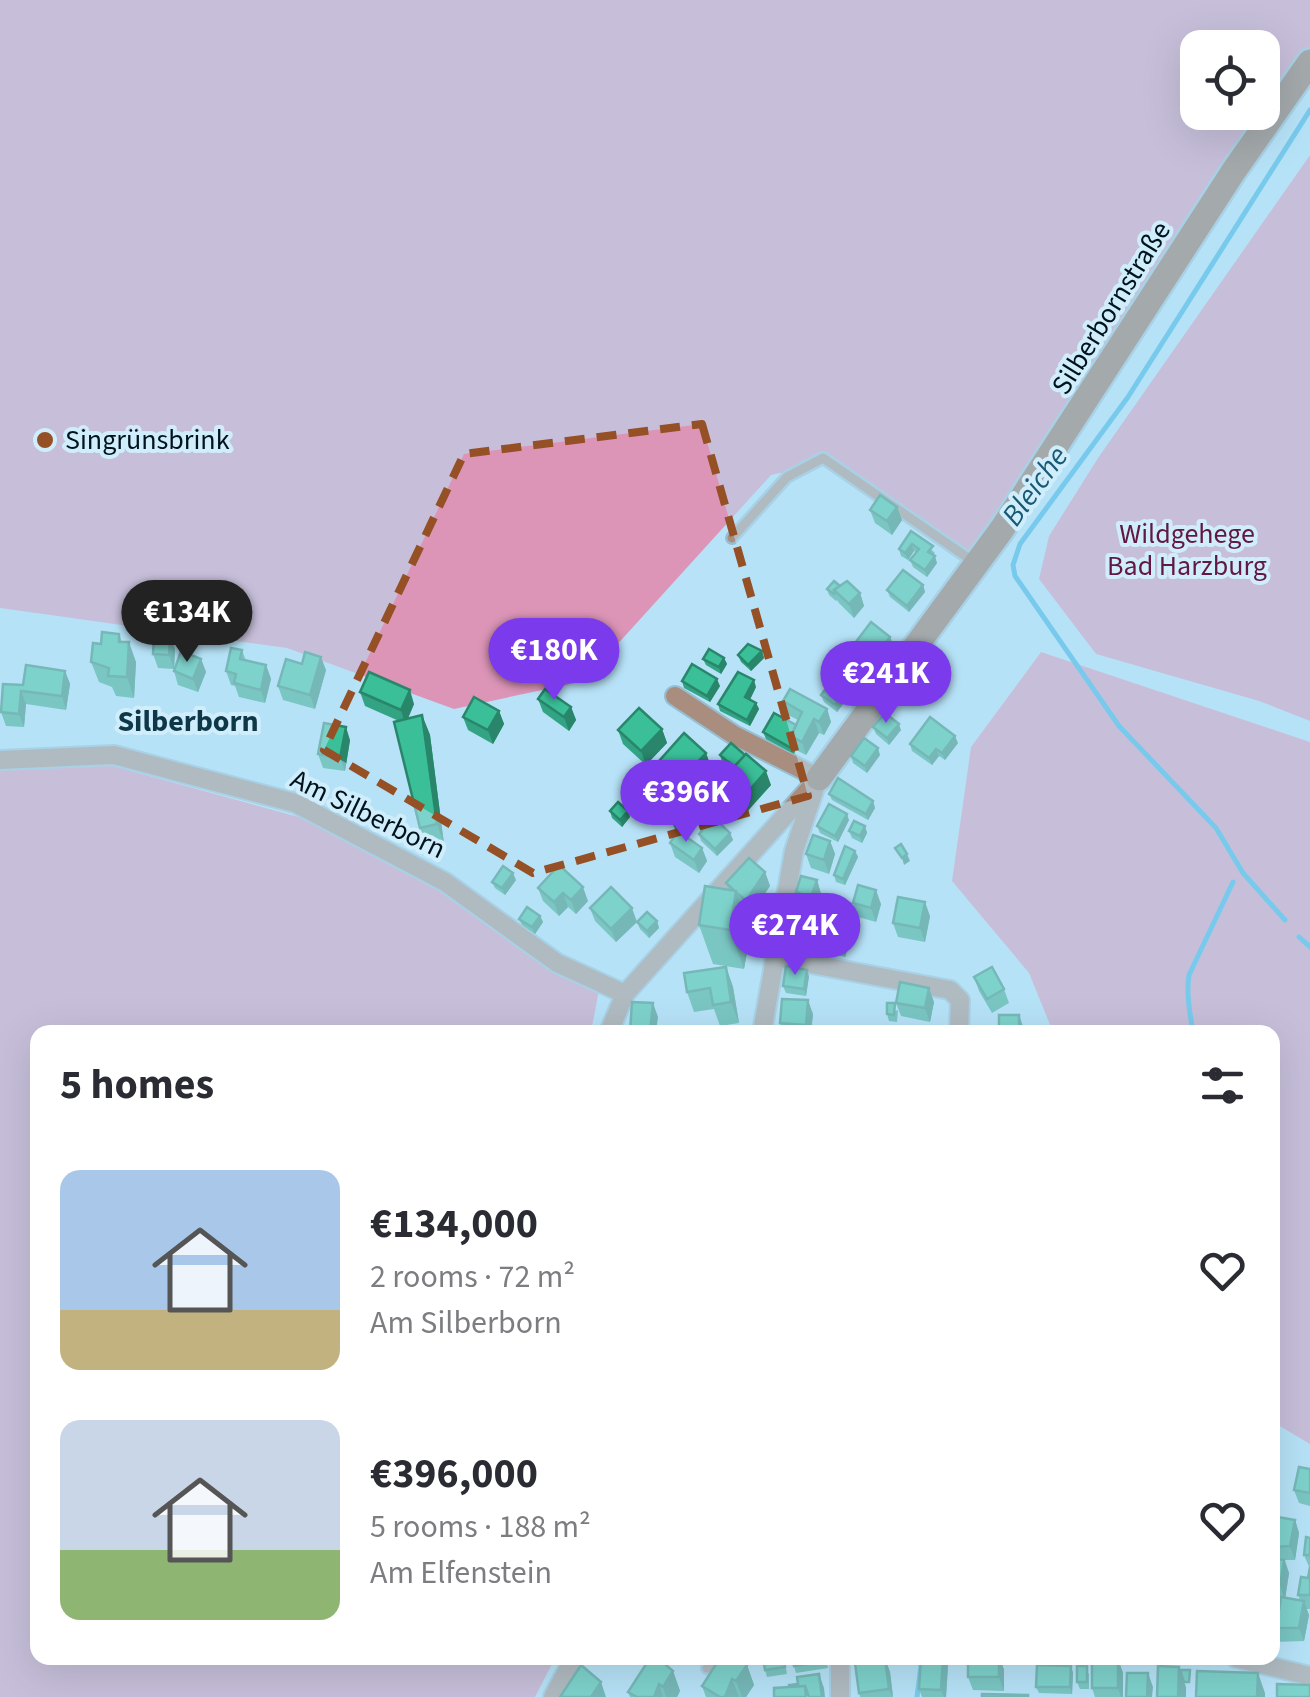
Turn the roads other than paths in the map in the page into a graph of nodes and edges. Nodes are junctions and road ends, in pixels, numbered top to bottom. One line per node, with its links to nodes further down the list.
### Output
1 (1310, 62): 3 (street, Silberbornstraße)
2 (732, 538): 3 (lane)
3 (976, 564): 6 (street, Silberbornstraße)
4 (674, 696): 6 (street)
5 (0, 760): 8 (street, Am Silberborn)
6 (819, 778): 7 (street); 8 (street)
7 (774, 957): 10 (street); 11 (street)
8 (624, 994): 9 (street)
9 (612, 1025)
10 (763, 1025)
11 (960, 1025)
12 (570, 1665): 18 (street)
13 (713, 1665): 16 (lane)
14 (840, 1665): 19 (street)
15 (1265, 1665): 17 (street)
16 (707, 1668)
17 (1310, 1676)
18 (553, 1697)
19 (840, 1697)

